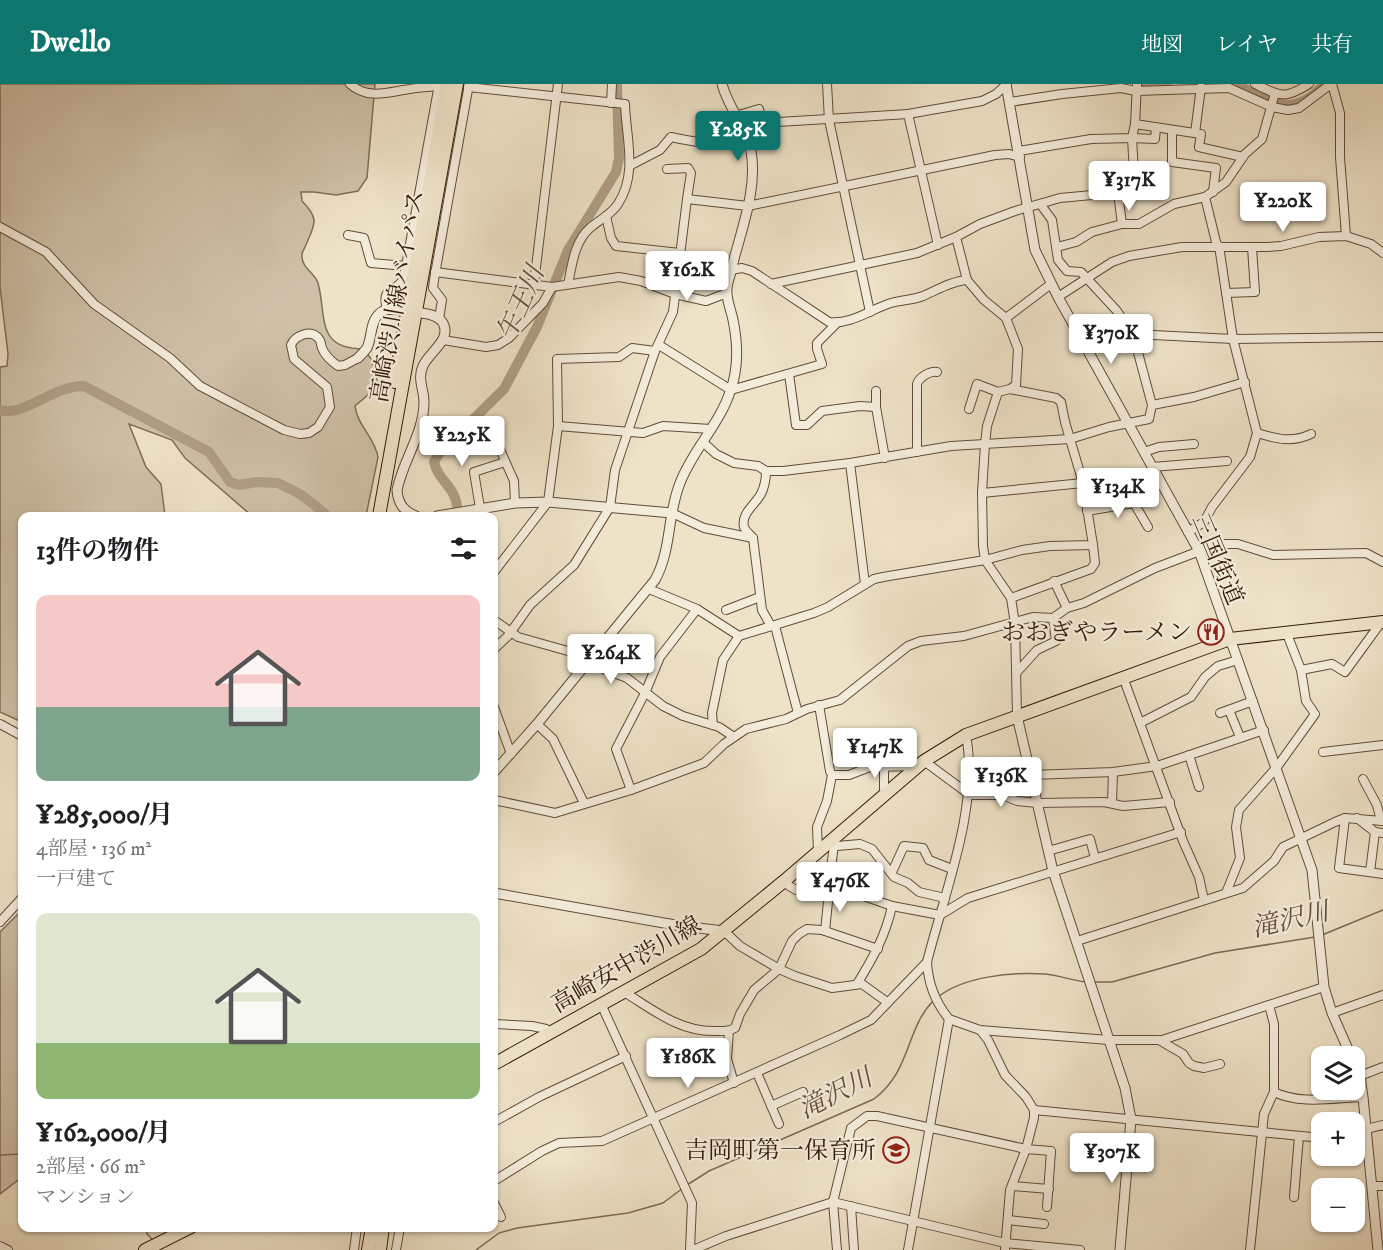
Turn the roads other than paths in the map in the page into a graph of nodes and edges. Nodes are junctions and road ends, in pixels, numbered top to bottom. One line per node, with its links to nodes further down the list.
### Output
1 (350, 84): 10 (street)
2 (558, 84): 16 (street)
3 (612, 84): 18 (street)
4 (722, 84): 21 (street)
5 (827, 84): 22 (street)
6 (1006, 84): 17 (street, 三国街道); 20 (street)
7 (1255, 84): 14 (street)
8 (1309, 84): 15 (street)
9 (1332, 84): 19 (street); 46 (street)
10 (442, 85): 54 (street); 70 (main road, 高崎渋川線バイパス)
11 (465, 85): 16 (street); 57 (street); 70 (main road, 高崎渋川線バイパス)
12 (1136, 87): 13 (street); 17 (street); 23 (street)
13 (1201, 87): 19 (street); 26 (street)
14 (1267, 87): 15 (street)
15 (1274, 95): 19 (street)
16 (556, 96): 18 (street); 60 (street)
17 (1010, 102): 29 (street, 三国街道)
18 (612, 103): 31 (street)
19 (1272, 107): 30 (street)
20 (908, 114): 22 (street); 33 (street)
21 (735, 116): 22 (street); 28 (street)
22 (829, 120): 34 (street)
23 (1135, 124): 24 (street); 27 (street)
24 (1156, 128): 25 (street); 27 (street)
25 (1172, 130): 26 (street); 35 (street)
26 (1195, 132): 30 (street)
27 (1132, 138): 29 (street); 36 (street)
28 (749, 143): 31 (street); 40 (street)
29 (1020, 154): 33 (street); 41 (street, 三国街道)
30 (1243, 157): 35 (street)
31 (631, 165): 42 (street)
32 (667, 169): 38 (street)
33 (920, 170): 34 (street); 48 (street)
34 (844, 186): 40 (street); 55 (street)
35 (1213, 192): 37 (street)
36 (1118, 193): 39 (street); 43 (street)
37 (1205, 197): 43 (street); 49 (street)
38 (687, 199): 40 (street); 52 (street)
39 (1041, 205): 41 (street); 50 (street)
40 (748, 206): 56 (street)
41 (1028, 209): 47 (street); 63 (street, 三国街道)
42 (606, 216): 52 (street); 61 (street)
43 (1122, 224): 50 (street)
44 (0, 227): 80 (street)
45 (348, 235): 54 (street)
46 (1346, 236): 51 (street); 53 (street)
47 (956, 237): 48 (street); 59 (street)
48 (938, 245): 55 (street)
49 (1218, 246): 51 (street); 58 (street); 66 (street)
50 (1057, 247): 58 (street)
51 (1252, 247): 66 (street)
52 (680, 253): 67 (street)
53 (1383, 253)
54 (406, 266): 69 (street)
55 (861, 266): 62 (street); 71 (street)
56 (731, 270): 62 (street); 65 (street)
57 (435, 272): 60 (street); 73 (street)
58 (1086, 279): 68 (street); 75 (street)
59 (967, 280): 71 (street); 72 (street)
60 (534, 284): 64 (street)
61 (567, 284): 64 (street); 67 (street)
62 (771, 284): 74 (street)
63 (1051, 284): 68 (street, 三国街道); 72 (street)
64 (553, 287): 78 (street)
65 (727, 293): 67 (street); 85 (street)
66 (1226, 293): 77 (street)
67 (675, 294): 79 (street)
68 (1058, 297): 91 (street, 三国街道)
69 (387, 310): 70 (street); 80 (street)
70 (412, 312): 73 (street); 117 (main road, 高崎渋川線バイパス); 118 (main road, 高崎渋川線バイパス)
71 (870, 312): 74 (street)
72 (1006, 318): 84 (street)
73 (439, 319): 78 (street)
74 (837, 323): 82 (street)
75 (1133, 334): 77 (street); 88 (street)
76 (1383, 337): 77 (street)
77 (1233, 339): 83 (street)
78 (443, 340): 119 (street)
79 (657, 348): 85 (street); 92 (street); 94 (street)
80 (358, 358)
81 (937, 372): 102 (street)
82 (789, 374): 85 (street); 89 (street)
83 (1245, 382): 88 (street); 95 (street)
84 (1010, 389): 87 (street); 97 (street)
85 (731, 390): 93 (street)
86 (876, 391): 89 (street)
87 (998, 392): 90 (street); 99 (street)
88 (1152, 405): 91 (street)
89 (876, 407): 104 (street)
90 (969, 409)
91 (1128, 423): 97 (street); 103 (street, 三国街道)
92 (558, 426): 94 (street); 112 (street)
93 (711, 429): 94 (street); 98 (street)
94 (628, 432): 114 (street)
95 (1257, 433): 96 (street); 123 (street)
96 (1311, 434)
97 (1070, 439): 99 (street); 110 (street)
98 (704, 443): 109 (street); 121 (street)
99 (985, 444): 102 (street); 111 (street)
100 (1194, 444): 103 (street)
101 (498, 445): 106 (street)
102 (917, 452): 104 (street)
103 (1144, 452): 108 (street, 三国街道)
104 (885, 458): 107 (street)
105 (1227, 461): 108 (street)
106 (505, 462): 113 (street); 115 (street)
107 (850, 463): 109 (street); 131 (street)
108 (1152, 467): 123 (street, 三国街道)
109 (766, 471): 124 (street)
110 (1083, 483): 111 (street); 116 (street)
111 (982, 493): 127 (street)
112 (548, 502): 113 (street); 114 (street); 129 (street)
113 (515, 504): 115 (street)
114 (610, 507): 121 (street); 143 (street)
115 (480, 508): 120 (street)
116 (1087, 511): 122 (street); 125 (street)
117 (373, 512)
118 (380, 512)
119 (410, 512)
120 (458, 512)
121 (672, 513): 124 (street); 132 (street)
122 (1148, 527)
123 (1188, 532): 126 (street, 三国街道)
124 (753, 538): 133 (street)
125 (1093, 545): 127 (street); 130 (street)
126 (1199, 551): 128 (street); 135 (street); 146 (street, 三国街道)
127 (985, 560): 131 (street); 134 (street)
128 (1383, 562)
129 (498, 567)
130 (1054, 581): 134 (street); 135 (street)
131 (865, 584): 142 (street)
132 (649, 589): 136 (street); 149 (street)
133 (760, 597): 137 (street); 142 (street)
134 (1011, 598): 141 (street)
135 (1067, 608): 138 (street)
136 (697, 609): 145 (street); 153 (street)
137 (726, 610)
138 (1053, 618): 141 (street); 151 (street)
139 (1382, 621): 144 (main road, 高崎安中渋川線); 150 (street)
140 (498, 623): 143 (street)
141 (1015, 624): 151 (street); 155 (street)
142 (773, 626): 145 (street); 157 (street)
143 (511, 632): 147 (street); 149 (street)
144 (1287, 634): 146 (main road, 高崎安中渋川線); 150 (street)
145 (739, 636): 164 (street)
146 (1230, 639): 148 (street, 三国街道); 152 (main road, 高崎安中渋川線)
147 (498, 645)
148 (1238, 660): 154 (street, 三国街道); 161 (street)
149 (589, 661): 153 (street); 163 (street)
150 (1301, 670): 177 (street)
151 (1017, 672): 159 (street)
152 (1123, 677): 159 (main road, 高崎安中渋川線); 161 (street)
153 (645, 693): 164 (street); 184 (street)
154 (1253, 701): 156 (street); 165 (street, 三国街道)
155 (819, 705): 157 (street); 180 (street)
156 (1229, 710): 158 (street); 169 (street)
157 (798, 713): 168 (street)
158 (1220, 713)
159 (1017, 716): 167 (main road, 高崎安中渋川線); 181 (street)
160 (498, 718): 172 (street)
161 (1140, 723): 176 (street)
162 (0, 724): 166 (street)
163 (537, 724): 172 (street); 189 (street)
164 (713, 725): 168 (street)
165 (1264, 730): 169 (street); 177 (street, 三国街道)
166 (18, 734)
167 (966, 735): 174 (main road, 高崎安中渋川線); 186 (street)
168 (734, 737): 184 (street)
169 (1240, 737): 173 (street)
170 (1383, 744): 171 (street)
171 (1323, 752)
172 (511, 754): 178 (street)
173 (1189, 755): 176 (street); 183 (street)
174 (922, 763): 175 (street); 185 (main road, 高崎安中渋川線); 186 (street)
175 (884, 766): 180 (street); 185 (street)
176 (1157, 766): 179 (street); 188 (street)
177 (1277, 766): 197 (street, 三国街道); 208 (street)
178 (498, 769)
179 (1113, 772): 181 (street); 191 (street)
180 (832, 774): 198 (street)
181 (1032, 775): 190 (street)
182 (1364, 779): 194 (street)
183 (1199, 787)
184 (631, 790): 189 (street)
185 (887, 793): 198 (main road, 高崎安中渋川線)
186 (968, 794): 190 (street); 201 (street)
187 (498, 801): 189 (street)
188 (1170, 802): 191 (street); 195 (street)
189 (584, 803)
190 (1037, 803): 191 (street); 199 (street)
191 (1112, 803)
192 (1345, 818): 193 (street); 197 (street); 204 (street)
193 (1357, 818): 194 (street); 196 (street)
194 (1382, 821)
195 (1181, 832): 200 (street); 211 (street)
196 (1379, 832): 204 (street)
197 (1301, 838): 208 (street); 223 (street, 三国街道)
198 (827, 847): 203 (street); 206 (main road, 高崎安中渋川線); 207 (street)
199 (1048, 851): 200 (street); 202 (street)
200 (1095, 858): 202 (street)
201 (952, 869): 203 (street); 210 (street)
202 (1053, 871): 214 (street); 218 (street)
203 (891, 872): 210 (street)
204 (1370, 872): 205 (street)
205 (1383, 874)
206 (783, 882): 207 (street); 216 (main road, 高崎安中渋川線)
207 (829, 891): 213 (street); 217 (street)
208 (1226, 893): 211 (street)
209 (498, 894): 216 (street)
210 (945, 898): 214 (street)
211 (1204, 900): 218 (street)
212 (18, 902): 215 (street)
213 (892, 906): 214 (street); 219 (street)
214 (940, 915): 220 (street)
215 (0, 922)
216 (724, 931): 221 (street); 224 (main road, 高崎安中渋川線)
217 (825, 931): 219 (street); 221 (street)
218 (1077, 941): 235 (street)
219 (878, 949): 222 (street)
220 (927, 962): 226 (street); 230 (street)
221 (779, 969): 222 (street); 233 (street)
222 (857, 984): 226 (street)
223 (1324, 987): 228 (street); 229 (street)
224 (624, 992): 227 (main road, 高崎安中渋川線); 233 (street)
225 (1383, 995): 229 (street)
226 (887, 1002): 242 (street)
227 (601, 1004): 234 (main road, 高崎安中渋川線); 238 (street)
228 (1269, 1005): 236 (street); 246 (street)
229 (1332, 1013): 237 (street)
230 (946, 1016): 232 (street); 256 (street)
231 (498, 1024): 234 (street)
232 (980, 1030): 235 (street); 250 (street)
233 (729, 1031): 244 (street)
234 (549, 1033): 239 (main road, 高崎安中渋川線)
235 (1109, 1040): 236 (street); 252 (street)
236 (1159, 1040): 240 (street)
237 (1347, 1046)
238 (626, 1056): 251 (street); 253 (street)
239 (498, 1062)
240 (1220, 1064)
241 (1383, 1067): 243 (street)
242 (757, 1073): 244 (street); 249 (street)
243 (1365, 1074)
244 (734, 1083): 251 (street)
245 (803, 1092): 249 (street)
246 (1274, 1092): 247 (street); 257 (street)
247 (1311, 1100)
248 (1363, 1100): 258 (street)
249 (771, 1106): 254 (street)
250 (1034, 1110): 252 (street); 261 (street)
251 (653, 1117): 262 (street); 289 (street)
252 (1131, 1119): 257 (street); 294 (street)
253 (498, 1120)
254 (779, 1124)
255 (1383, 1125): 258 (street)
256 (930, 1127): 261 (street); 268 (street); 274 (street)
257 (1261, 1132): 259 (street); 295 (street)
258 (1366, 1134): 264 (street)
259 (1299, 1136): 260 (street); 267 (street)
260 (1311, 1137)
261 (1026, 1149): 263 (street); 266 (street)
262 (498, 1178)
263 (1012, 1186): 266 (street); 273 (street)
264 (1372, 1186): 265 (street); 296 (street)
265 (1383, 1186)
266 (1048, 1189): 270 (street)
267 (1294, 1197)
268 (833, 1202): 269 (street); 289 (street); 290 (street)
269 (851, 1206): 274 (street); 291 (street)
270 (1047, 1207)
271 (498, 1211): 272 (street)
272 (501, 1217)
273 (1008, 1220): 275 (street); 282 (street)
274 (912, 1221): 282 (street); 292 (street)
275 (1044, 1224)
276 (182, 1232): 283 (main road)
277 (356, 1232): 285 (street)
278 (371, 1232): 286 (main road)
279 (382, 1232): 287 (main road)
280 (399, 1232): 288 (street)
281 (0, 1246): 284 (street)
282 (1005, 1246): 293 (street)
283 (147, 1249)
284 (8, 1250)
285 (354, 1250)
286 (368, 1250)
287 (380, 1250)
288 (396, 1250)
289 (692, 1250)
290 (837, 1250)
291 (854, 1250)
292 (908, 1250)
293 (1080, 1250)
294 (1120, 1250)
295 (1250, 1250)
296 (1378, 1250)

